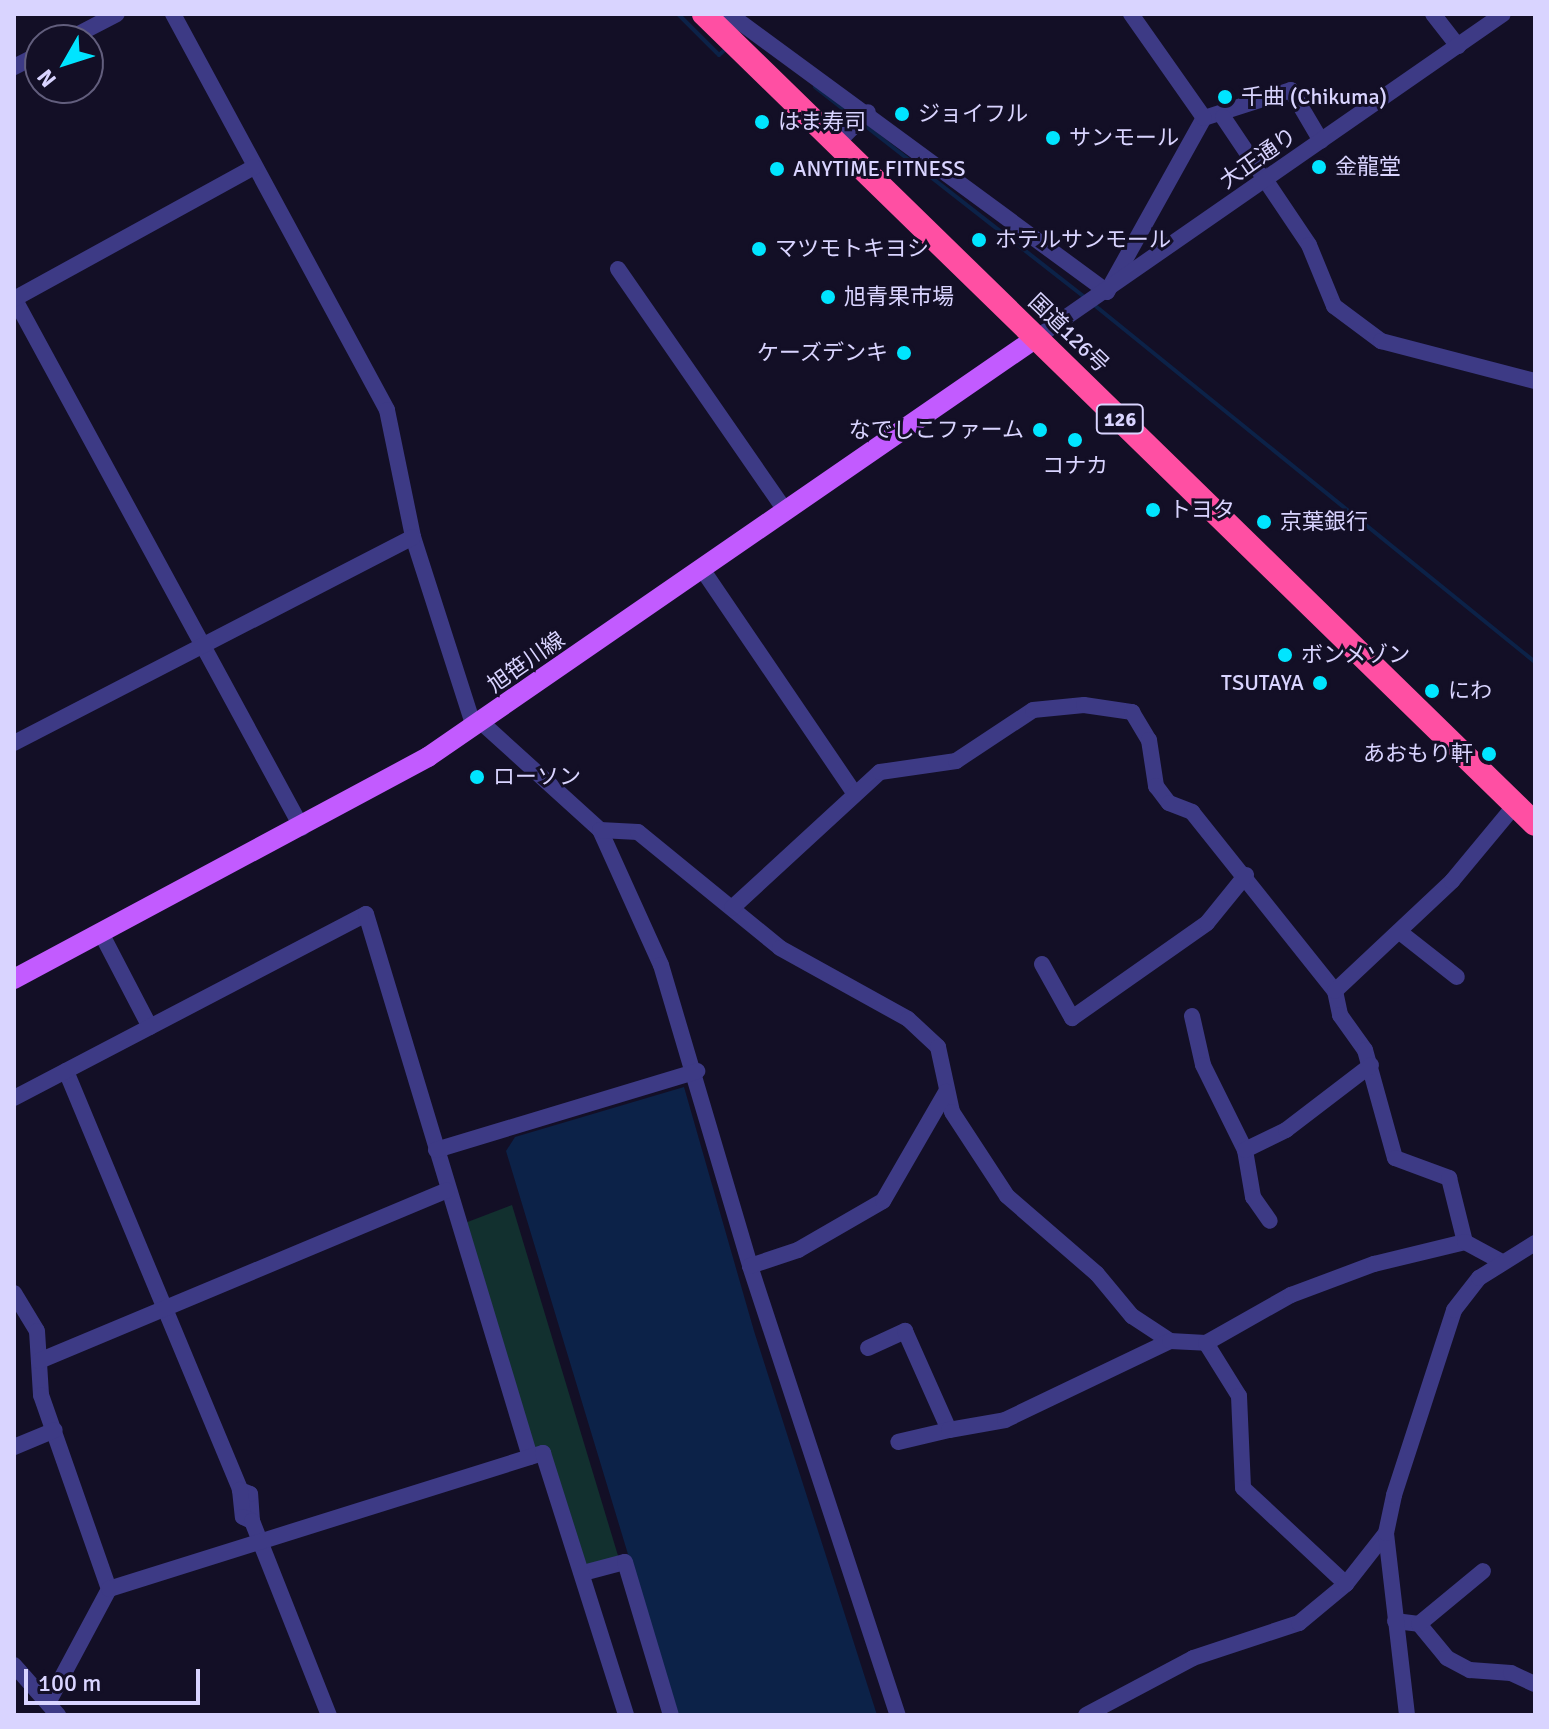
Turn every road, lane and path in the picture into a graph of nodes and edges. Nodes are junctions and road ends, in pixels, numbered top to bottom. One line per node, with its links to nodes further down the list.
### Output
1 (117, 14): 8 (street)
2 (173, 14): 15 (street)
3 (704, 14): 14 (highway, 国道126号 / 126)
4 (729, 14): 11 (street)
5 (1131, 14): 12 (street)
6 (1433, 14): 9 (street)
7 (1503, 14): 9 (street, 大正通り)
8 (98, 24)
9 (1458, 46): 13 (street, 大正通り)
10 (1223, 117): 12 (street); 13 (street); 16 (street)
11 (863, 118): 14 (street); 18 (street)
12 (1204, 118): 18 (street)
13 (1321, 141): 16 (street, 大正通り)
14 (836, 144): 20 (highway, 国道126号 / 126)
15 (254, 167): 19 (street); 23 (street)
16 (1265, 179): 18 (street, 大正通り); 21 (street)
17 (618, 269): 22 (street)
18 (1107, 292): 20 (street, 大正通り)
19 (14, 299): 25 (street)
20 (1036, 338): 22 (main road, 旭笹川線); 29 (highway, 国道126号 / 126)
21 (1535, 381)
22 (786, 512): 24 (main road, 旭笹川線)
23 (413, 537): 25 (street); 26 (street)
24 (702, 569): 26 (main road, 旭笹川線); 28 (street)
25 (208, 644): 27 (street); 31 (street)
26 (477, 724): 31 (main road, 旭笹川線); 32 (street)
27 (14, 743)
28 (855, 794): 33 (street); 34 (street)
29 (1515, 805): 30 (highway, 国道126号 / 126); 36 (street)
30 (1535, 824)
31 (302, 828): 35 (main road, 旭笹川線)
32 (600, 830): 34 (street); 45 (street)
33 (1246, 875): 37 (street); 40 (street)
34 (732, 908): 46 (street)
35 (101, 933): 39 (main road, 旭笹川線); 42 (street)
36 (1401, 933): 38 (street); 40 (street)
37 (1042, 964)
38 (1457, 977)
39 (14, 979)
40 (1335, 991): 43 (street)
41 (1192, 1016): 49 (street)
42 (150, 1027): 44 (street); 48 (street)
43 (1371, 1065): 49 (street); 52 (street)
44 (66, 1071): 47 (street); 57 (street)
45 (697, 1071): 48 (street); 55 (street)
46 (946, 1092): 55 (street); 58 (street)
47 (14, 1098)
48 (436, 1150): 50 (street)
49 (1245, 1150): 51 (street)
50 (447, 1190): 57 (street); 66 (street)
51 (1270, 1221)
52 (1465, 1242): 54 (street); 59 (street)
53 (1535, 1243): 54 (street)
54 (1502, 1262): 67 (street)
55 (750, 1266): 81 (street)
56 (14, 1293): 61 (street)
57 (165, 1309): 61 (street); 68 (street)
58 (1170, 1341): 59 (street); 63 (street)
59 (1206, 1343): 71 (street)
60 (868, 1348): 63 (street)
61 (39, 1361): 62 (street)
62 (55, 1430): 65 (street); 72 (street)
63 (949, 1430): 64 (street)
64 (898, 1442)
65 (14, 1447)
66 (530, 1457): 68 (street); 70 (street)
67 (1386, 1533): 71 (street); 73 (street)
68 (261, 1544): 72 (street); 78 (street)
69 (1483, 1571): 74 (street)
70 (583, 1573): 79 (street); 80 (street)
71 (1346, 1584): 82 (street)
72 (109, 1589): 77 (street)
73 (1395, 1621): 74 (street); 83 (street)
74 (1419, 1624): 76 (street)
75 (14, 1665): 77 (street)
76 (1535, 1684)
77 (53, 1709)
78 (329, 1715)
79 (626, 1715)
80 (671, 1715)
81 (898, 1715)
82 (1086, 1715)
83 (1407, 1715)

